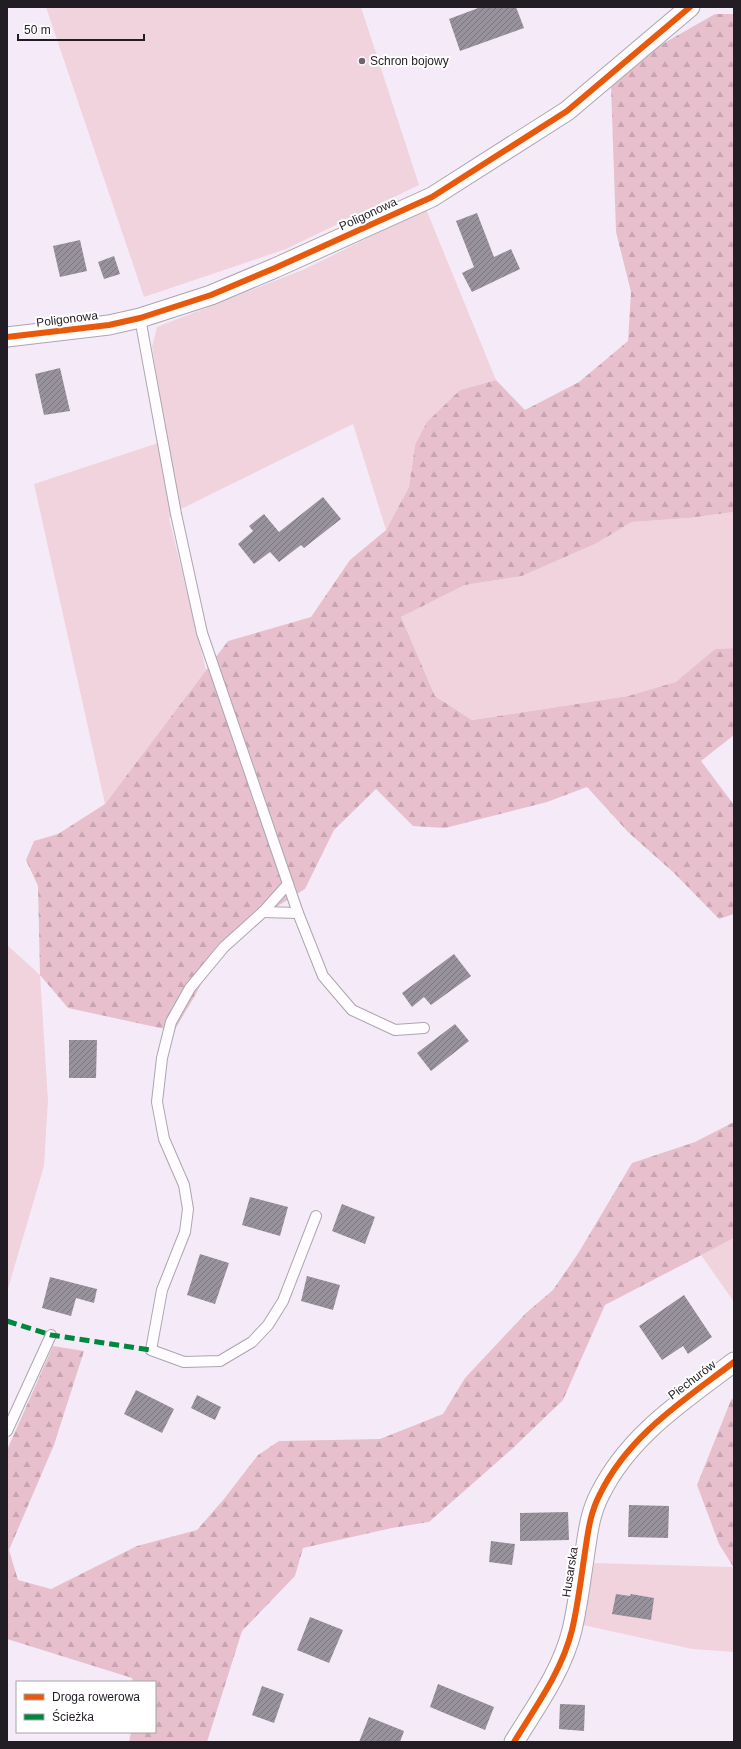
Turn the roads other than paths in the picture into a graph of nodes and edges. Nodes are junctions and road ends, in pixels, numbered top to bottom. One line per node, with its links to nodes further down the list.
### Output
1 (690, 7): 2 (street, Poligonowa)
2 (140, 318): 3 (street, Poligonowa); 4 (lane)
3 (7, 337)
4 (288, 884): 5 (lane); 6 (lane)
5 (263, 912): 6 (lane); 8 (lane)
6 (298, 913): 7 (lane)
7 (424, 1028)
8 (316, 1216)
9 (51, 1335): 12 (lane)
10 (734, 1362): 11 (street, Piechurów)
11 (663, 1416): 13 (street, Husarska)
12 (7, 1431)
13 (514, 1742)

